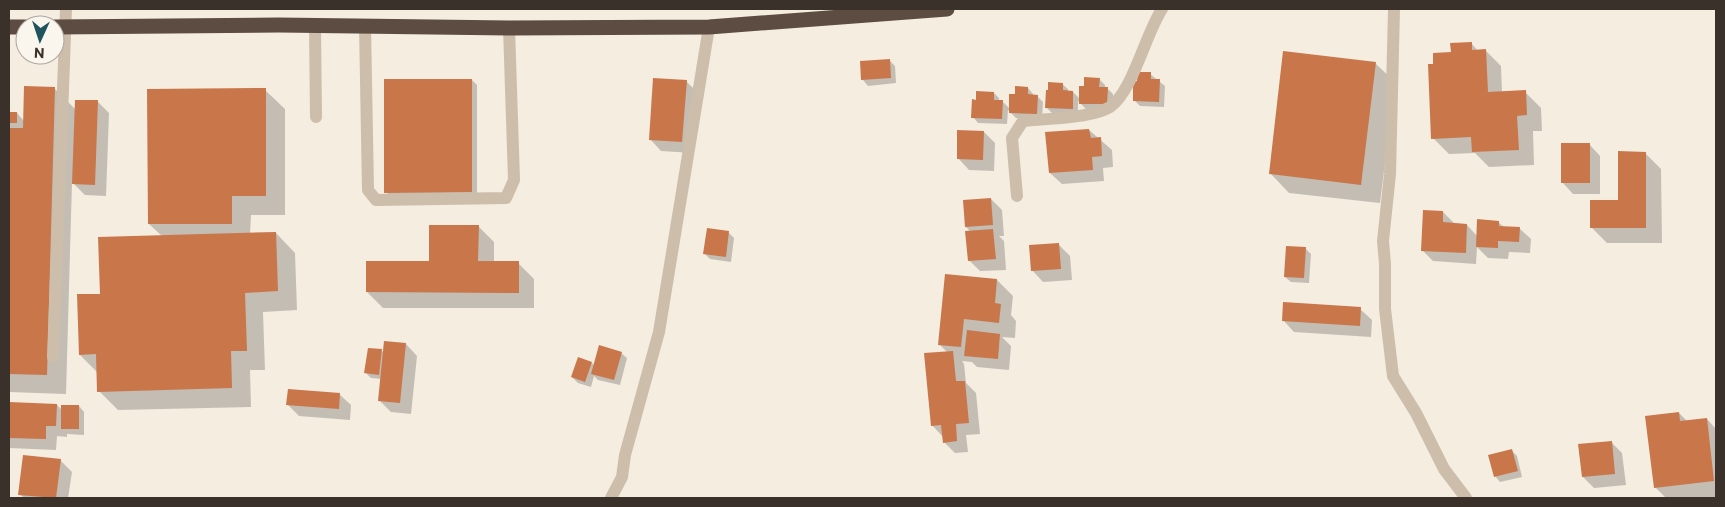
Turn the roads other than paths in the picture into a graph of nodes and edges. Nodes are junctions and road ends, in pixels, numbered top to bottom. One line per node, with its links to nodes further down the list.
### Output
1 (947, 9): 7 (highway)
2 (1162, 9): 11 (street)
3 (1394, 9): 14 (street)
4 (365, 25): 5 (highway); 8 (highway); 8 (street)
5 (314, 26): 6 (highway); 10 (street)
6 (65, 27)
7 (709, 27): 8 (highway); 13 (street)
8 (509, 28)
9 (59, 65): 12 (street)
10 (316, 117)
11 (1017, 196)
12 (53, 357)
13 (611, 498)
14 (1466, 498)

